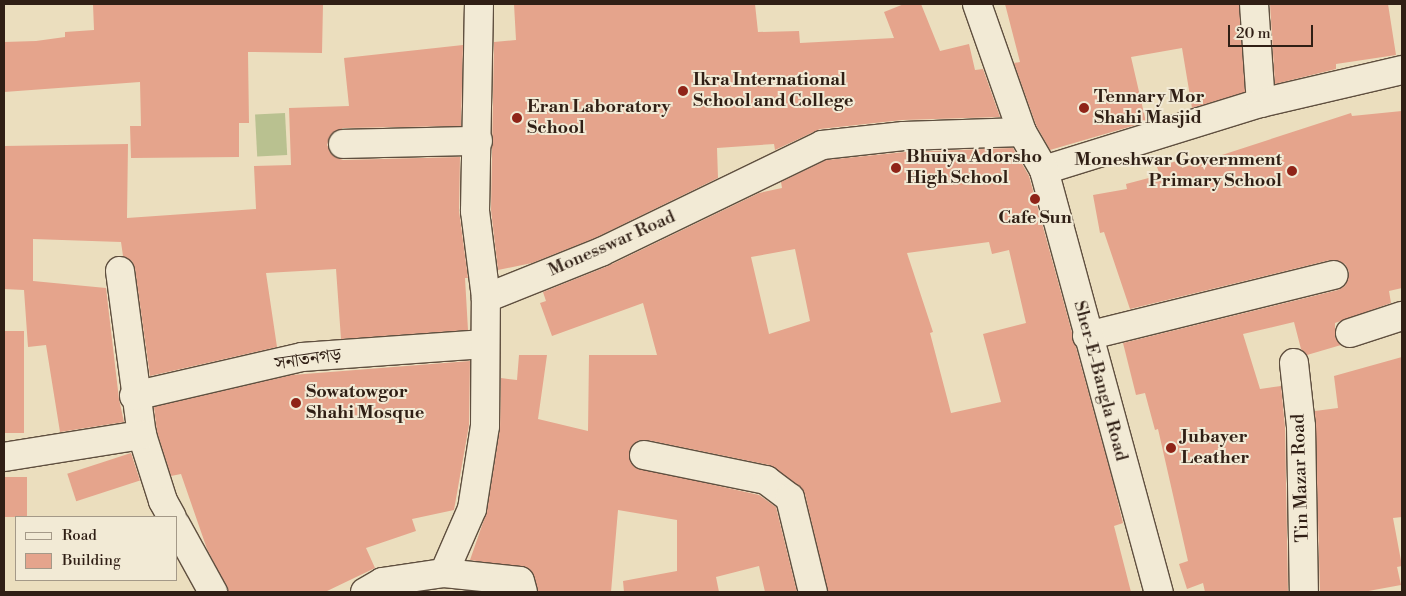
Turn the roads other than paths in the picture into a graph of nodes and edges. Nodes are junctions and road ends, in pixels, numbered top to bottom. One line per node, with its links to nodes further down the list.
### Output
1 (480, 4): 7 (street)
2 (977, 4): 6 (street, Sher-E-Bangla Road)
3 (1254, 4): 5 (street)
4 (1402, 70): 5 (street)
5 (1260, 103): 9 (street)
6 (1022, 132): 9 (street, Sher-E-Bangla Road); 12 (street, Monesswar Road)
7 (478, 141): 8 (street); 12 (street)
8 (343, 144)
9 (1044, 170): 15 (street, Sher-E-Bangla Road)
10 (120, 271): 18 (street)
11 (1334, 275): 15 (street)
12 (486, 298): 16 (street)
13 (1402, 316): 14 (street)
14 (1350, 333)
15 (1087, 336): 29 (street, Sher-E-Bangla Road)
16 (484, 344): 18 (street, সনাতনগড়); 24 (street)
17 (1294, 363): 30 (street, Tin Mazar Road)
18 (134, 396): 19 (street)
19 (142, 435): 21 (street); 22 (street)
20 (644, 455): 28 (street)
21 (4, 457)
22 (171, 516)
23 (178, 529): 25 (street)
24 (444, 573): 26 (street); 27 (street)
25 (213, 592)
26 (365, 592)
27 (523, 592)
28 (813, 592)
29 (1159, 592)
30 (1304, 592)

